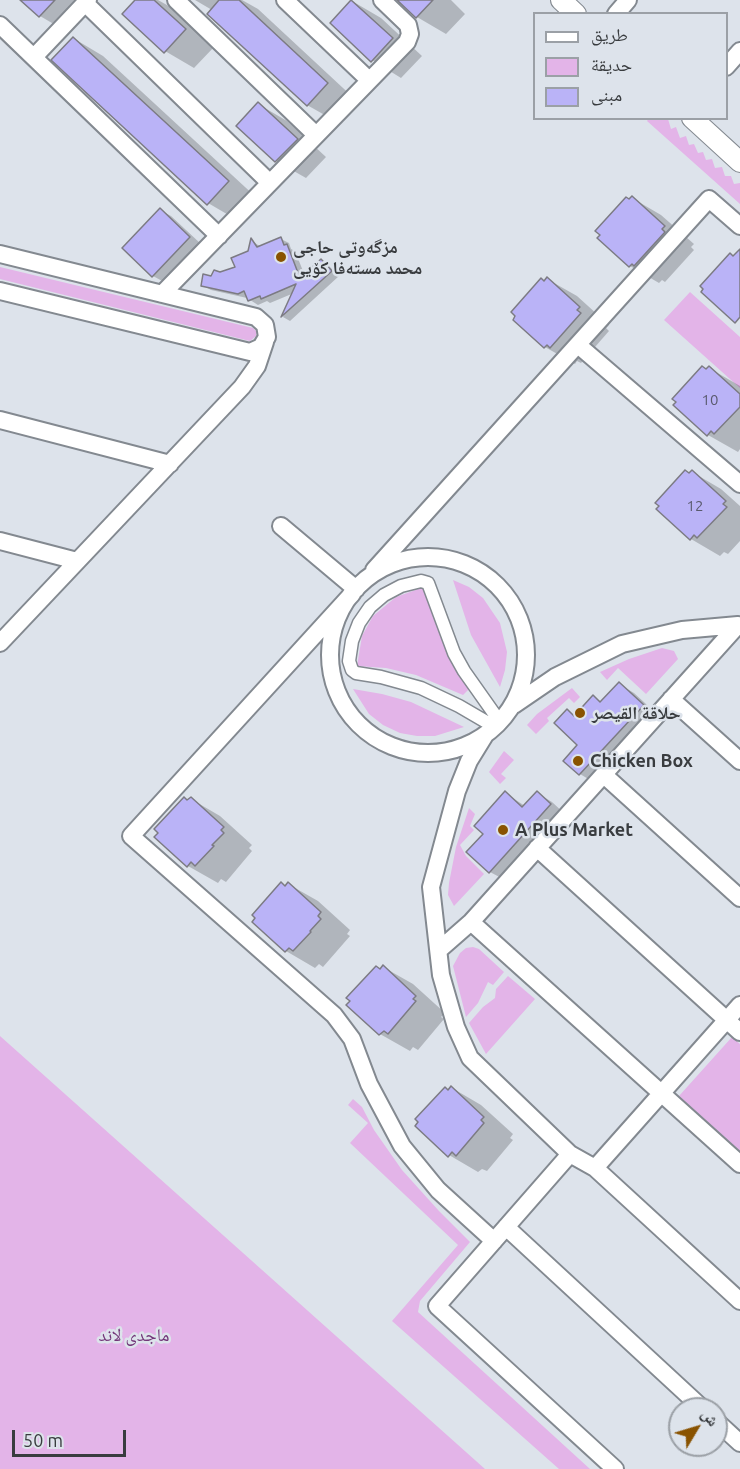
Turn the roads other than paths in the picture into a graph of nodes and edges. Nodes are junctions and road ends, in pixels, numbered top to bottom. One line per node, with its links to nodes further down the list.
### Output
1 (176, 0): 15 (street)
2 (285, 0): 13 (street)
3 (382, 0): 13 (street)
4 (561, 0): 7 (street)
5 (628, 0): 8 (street)
6 (86, 2): 11 (street); 17 (street)
7 (574, 12)
8 (618, 12)
9 (0, 25): 11 (street)
10 (740, 51): 12 (street)
11 (34, 57): 19 (street)
12 (728, 65)
13 (369, 80): 15 (street)
14 (694, 120): 16 (street)
15 (316, 135): 17 (street)
16 (740, 162)
17 (270, 183): 19 (street)
18 (740, 226): 24 (street)
19 (219, 236): 22 (street)
20 (0, 254): 22 (street)
21 (0, 291): 23 (street)
22 (162, 294): 23 (street)
23 (265, 342): 26 (street)
24 (578, 345): 27 (street); 31 (street)
25 (0, 420): 26 (street)
26 (170, 464): 30 (street)
27 (740, 484)
28 (280, 526): 31 (street)
29 (0, 541): 30 (street)
30 (77, 561): 33 (street)
31 (356, 589): 34 (street); 39 (street); 55 (street)
32 (739, 626): 35 (street); 36 (street)
33 (0, 643)
34 (526, 661): 35 (street); 37 (street)
35 (555, 676): 37 (street)
36 (671, 699): 40 (street); 41 (street)
37 (512, 705): 38 (street)
38 (493, 728): 38 (street); 39 (street); 42 (street)
39 (444, 752): 42 (street)
40 (740, 761)
41 (604, 775): 43 (street); 44 (street)
42 (463, 777): 46 (street)
43 (537, 848): 45 (street); 48 (street)
44 (740, 898)
45 (471, 922): 46 (street); 50 (street)
46 (439, 950): 51 (street)
47 (740, 1005): 48 (street)
48 (727, 1020): 49 (street); 50 (street)
49 (740, 1032)
50 (662, 1094): 52 (street); 53 (street)
51 (570, 1154): 53 (street); 54 (street)
52 (740, 1164)
53 (595, 1168): 56 (street)
54 (506, 1227): 55 (street); 57 (street)
55 (494, 1241): 60 (street)
56 (740, 1301)
57 (690, 1397)
58 (728, 1432): 59 (street)
59 (740, 1443)
60 (615, 1469)

